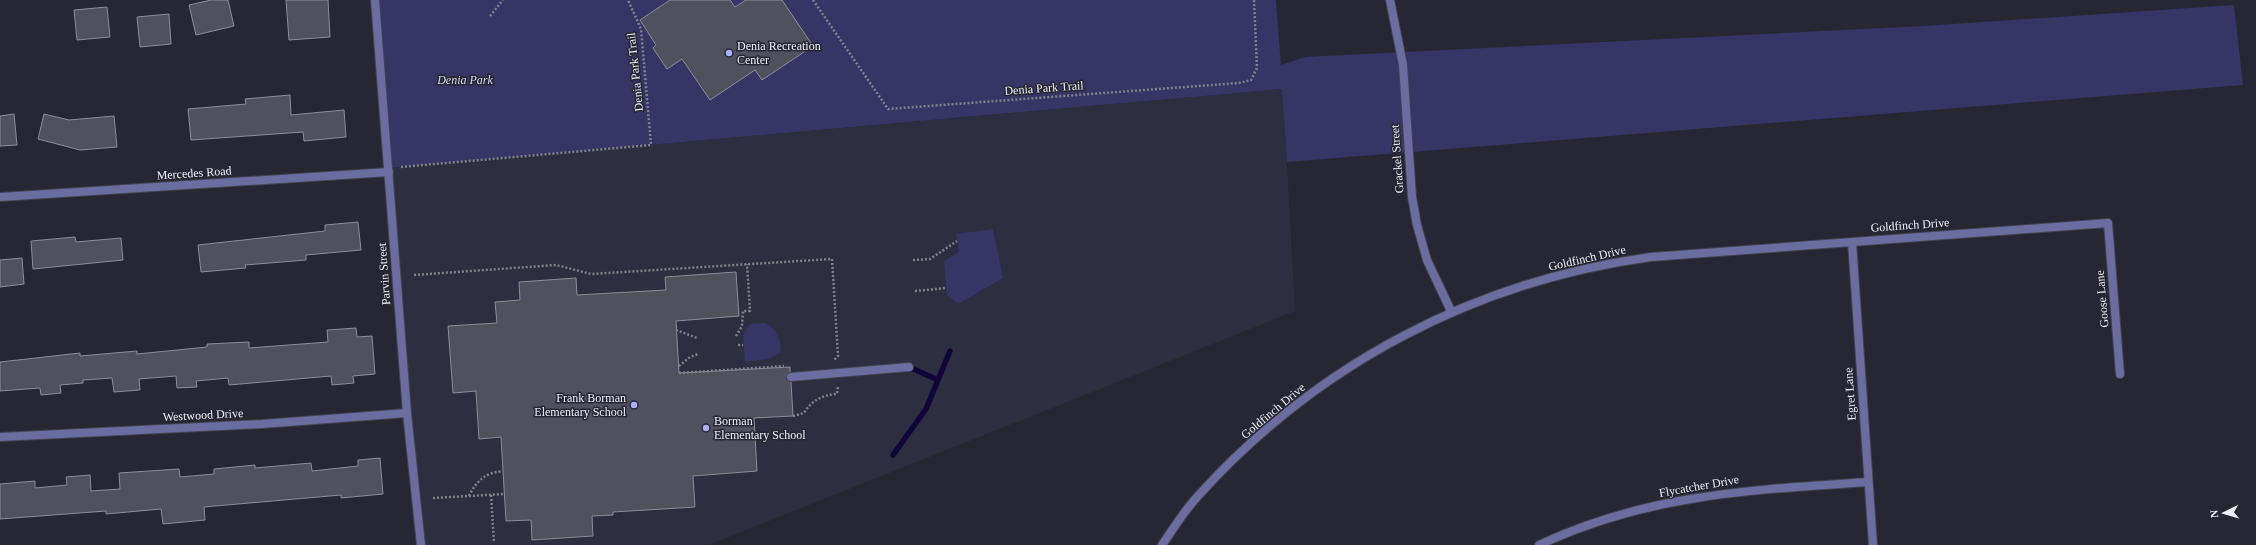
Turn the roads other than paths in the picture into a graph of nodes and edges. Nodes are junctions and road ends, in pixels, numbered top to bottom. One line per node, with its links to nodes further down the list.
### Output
1 (375, 0): 3 (street, Parvin Street)
2 (1390, 0): 7 (street, Grackel Street)
3 (388, 170): 4 (street, Mercedes Road); 11 (street, Parvin Street)
4 (0, 197)
5 (2108, 223): 6 (street, Goldfinch Drive); 9 (street, Goose Lane)
6 (1852, 242): 7 (street, Goldfinch Drive); 13 (street, Egret Lane)
7 (1451, 311): 15 (street, Goldfinch Drive)
8 (909, 367): 10 (street)
9 (2120, 374)
10 (791, 377)
11 (407, 413): 12 (street, Westwood Drive); 14 (street, Parvin Street)
12 (0, 437)
13 (1868, 482): 16 (street, Flycatcher Drive); 17 (street, Egret Lane)
14 (421, 545)
15 (1162, 545)
16 (1539, 545)
17 (1873, 545)

